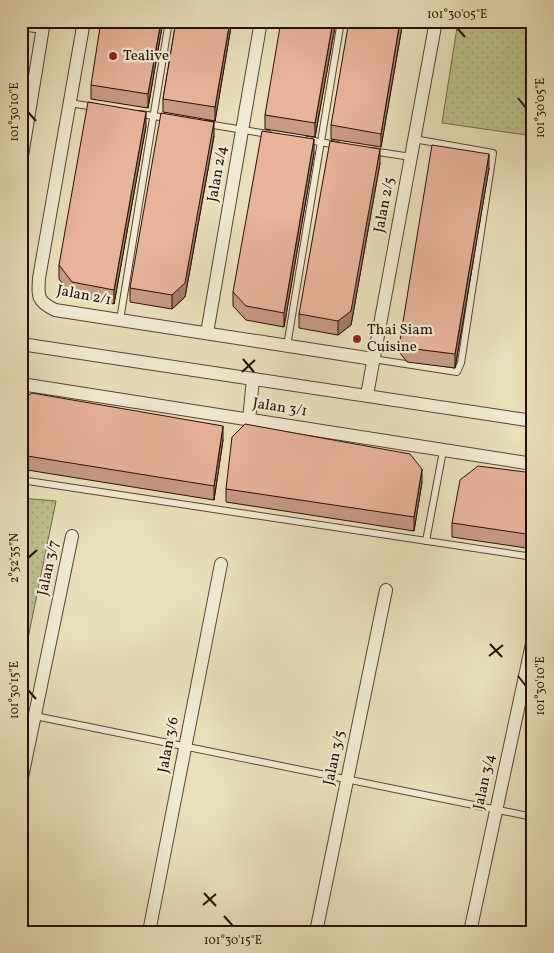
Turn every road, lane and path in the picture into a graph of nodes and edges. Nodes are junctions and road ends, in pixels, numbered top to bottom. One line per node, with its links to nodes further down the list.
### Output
1 (84, 21): 8 (street, Jalan 2/1)
2 (169, 21): 11 (lane)
3 (261, 21): 14 (street, Jalan 2/4)
4 (340, 21): 18 (lane)
5 (436, 21): 17 (street, Jalan 2/5)
6 (21, 24): 7 (street)
7 (43, 24): 22 (street)
8 (69, 103): 9 (lane); 23 (street, Jalan 2/1)
9 (107, 109)
10 (135, 113): 11 (lane)
11 (154, 116): 12 (lane); 23 (lane)
12 (173, 119)
13 (203, 124): 14 (lane)
14 (242, 130): 15 (lane); 24 (street, Jalan 2/4)
15 (272, 135)
16 (301, 139): 18 (lane)
17 (414, 139): 21 (street, Jalan 2/5); 27 (lane)
18 (321, 142): 19 (lane); 26 (lane)
19 (348, 147)
20 (366, 150): 21 (lane)
21 (411, 157): 27 (street, Jalan 2/5)
22 (21, 162)
23 (120, 320): 24 (street, Jalan 2/1)
24 (207, 333): 26 (street, Jalan 2/1)
25 (21, 344): 28 (street)
26 (288, 346): 27 (street, Jalan 2/1)
27 (373, 359): 30 (street, Jalan 2/5)
28 (253, 379): 30 (street); 31 (street)
29 (21, 384): 31 (street, Jalan 3/1)
30 (368, 395): 32 (street)
31 (249, 420): 33 (street, Jalan 3/1)
32 (533, 421)
33 (443, 451): 34 (street, Jalan 3/1); 37 (lane)
34 (533, 464)
35 (21, 480): 37 (lane)
36 (72, 536): 42 (street, Jalan 3/7)
37 (426, 541): 38 (lane)
38 (533, 556)
39 (221, 564): 43 (street, Jalan 3/6)
40 (386, 590): 44 (street, Jalan 3/5)
41 (533, 639): 46 (street, Jalan 3/4)
42 (35, 716): 43 (lane); 45 (street, Jalan 3/7)
43 (186, 747): 44 (lane); 48 (street, Jalan 3/6)
44 (347, 779): 46 (lane); 49 (street, Jalan 3/5)
45 (21, 782)
46 (496, 809): 47 (lane); 50 (street, Jalan 3/4)
47 (533, 817)
48 (149, 932)
49 (316, 932)
50 (470, 932)

